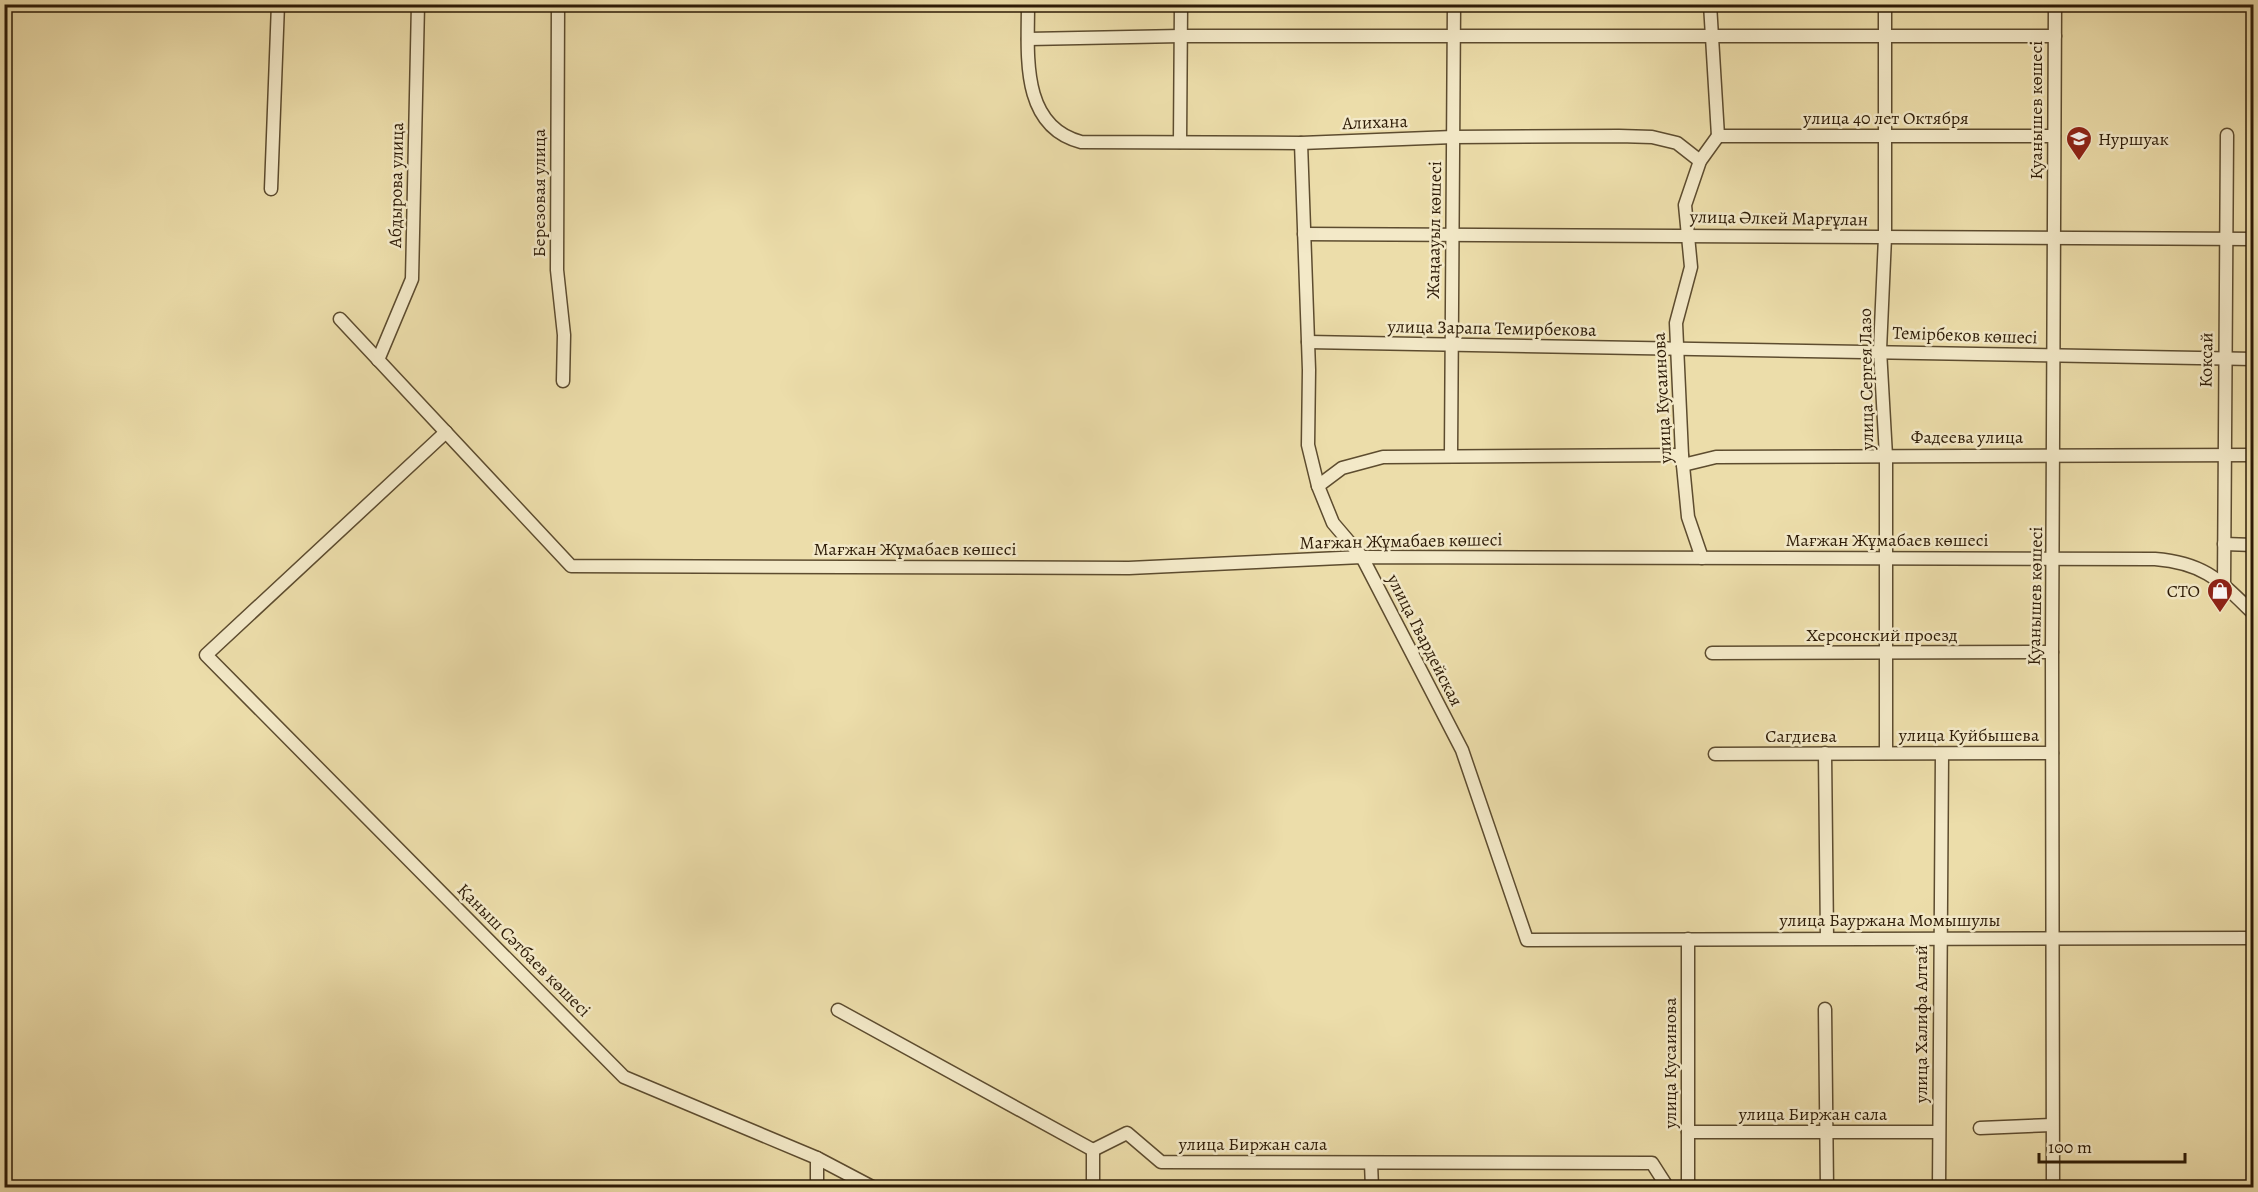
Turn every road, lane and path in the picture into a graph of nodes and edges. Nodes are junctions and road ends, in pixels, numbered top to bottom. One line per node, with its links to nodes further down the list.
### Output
1 (278, 4): 24 (street)
2 (418, 4): 40 (street, Абдырова улица)
3 (558, 4): 41 (street, Березовая улица)
4 (1028, 4): 15 (street)
5 (1181, 4): 10 (street)
6 (1454, 4): 11 (street, Жаңаауыл көшесі)
7 (1710, 4): 13 (street)
8 (1885, 4): 14 (street, улица Сергея Лазо)
9 (2055, 4): 12 (street, Қуанышев көшесі)
10 (1181, 36): 11 (street); 15 (street); 21 (street)
11 (1454, 36): 13 (street); 20 (street, Жаңаауыл көшесі)
12 (2055, 36): 14 (street); 19 (street, Қуанышев көшесі)
13 (1711, 37): 14 (street); 17 (street)
14 (1885, 37): 18 (street, улица Сергея Лазо)
15 (1028, 39): 21 (street, Алихана)
16 (2227, 135): 31 (street, Коксай)
17 (1718, 136): 18 (street, улица 40 лет Октября); 23 (street, улица Кусаинова)
18 (1885, 136): 19 (street, улица 40 лет Октября); 28 (street, улица Сергея Лазо)
19 (2054, 136): 29 (street, Қуанышев көшесі)
20 (1453, 137): 22 (street, Алихана); 23 (street, Алихана); 27 (street, Жаңаауыл көшесі)
21 (1180, 142): 22 (street, Алихана)
22 (1301, 143): 25 (street, улица Гвардейская)
23 (1700, 161): 26 (street, улица Кусаинова)
24 (271, 189)
25 (1304, 234): 27 (street, улица Әлкей Марғұлан); 33 (street, улица Гвардейская)
26 (1688, 234): 27 (street, улица Әлкей Марғұлан); 28 (street, улица Әлкей Марғұлан); 35 (street, улица Кусаинова)
27 (1452, 236): 34 (street, Жаңаауыл көшесі)
28 (1885, 237): 29 (street, улица Әлкей Марғұлан); 36 (street, улица Сергея Лазо)
29 (2054, 238): 31 (street, улица Әлкей Марғұлан); 37 (street, Қуанышев көшесі)
30 (2253, 239): 31 (street, улица Әлкей Марғұлан)
31 (2226, 240): 38 (street, Коксай)
32 (340, 319): 40 (street)
33 (1308, 342): 34 (street, улица Зарапа Темирбекова); 49 (street, улица Гвардейская)
34 (1451, 345): 35 (street, улица Зарапа Темирбекова); 46 (street, Жаңаауыл көшесі)
35 (1675, 349): 36 (street, Темірбеков көшесі); 48 (street, улица Кусаинова)
36 (1880, 350): 37 (street, Темірбеков көшесі); 47 (street, улица Сергея Лазо)
37 (2054, 356): 38 (street, Темірбеков көшесі); 45 (street, Қуанышев көшесі)
38 (2224, 359): 39 (street, Темірбеков көшесі); 43 (street, Коксай)
39 (2253, 359)
40 (378, 360): 42 (street)
41 (563, 381)
42 (446, 432): 52 (street, Мағжан Жұмабаев көшесі); 80 (street, Қаныш Сәтбаев көшесі)
43 (2224, 454): 44 (street, Фадеева улица); 45 (street, Фадеева улица); 50 (street, Коксай)
44 (2253, 454)
45 (2054, 455): 47 (street, Фадеева улица); 55 (street, Қуанышев көшесі)
46 (1450, 456): 48 (street, Фадеева улица); 49 (street, Фадеева улица)
47 (1886, 456): 48 (street, Фадеева улица); 54 (street, улица Сергея Лазо)
48 (1682, 460): 53 (street, улица Кусаинова)
49 (1317, 486): 52 (street, улица Гвардейская)
50 (2223, 544): 51 (street); 56 (street, Коксай)
51 (2253, 545)
52 (1362, 557): 53 (street, Мағжан Жұмабаев көшесі); 71 (street, улица Гвардейская)
53 (1702, 558): 54 (street, Мағжан Жұмабаев көшесі)
54 (1886, 558): 55 (street, Мағжан Жұмабаев көшесі); 60 (street, улица Сергея Лазо)
55 (2053, 559): 56 (street, Мағжан Жұмабаев көшесі); 58 (street, Қуанышев көшесі)
56 (2224, 586): 57 (street)
57 (2253, 614)
58 (2052, 652): 60 (street, Херсонский проезд); 63 (street, Қуанышев көшесі)
59 (1712, 653): 60 (street, Херсонский проезд)
60 (1886, 653): 62 (street, улица Сергея Лазо)
61 (1825, 753): 62 (street, Сагдиева); 64 (street, Сагдиева); 67 (street)
62 (1886, 753): 65 (street, улица Куйбышева)
63 (2052, 753): 65 (street, улица Куйбышева); 66 (street, Қуанышев көшесі)
64 (1715, 754)
65 (1942, 754): 68 (street, улица Халифа Алтай)
66 (2052, 937): 68 (street, улица Бауржана Момышулы); 69 (street, улица Бауржана Момышулы); 74 (street, Қуанышев көшесі)
67 (1827, 938): 68 (street, улица Бауржана Момышулы); 70 (street, улица Бауржана Момышулы)
68 (1939, 938): 78 (street, улица Халифа Алтай)
69 (2253, 938)
70 (1688, 939): 71 (street, улица Бауржана Момышулы); 76 (street, улица Кусаинова)
71 (1527, 940)
72 (1825, 1009): 77 (street)
73 (838, 1010): 79 (street)
74 (2052, 1125): 75 (street); 90 (street, Қуанышев көшесі)
75 (1980, 1128)
76 (1688, 1132): 77 (street, улица Биржан сала); 87 (street, улица Кусаинова)
77 (1826, 1132): 78 (street, улица Биржан сала); 88 (street)
78 (1938, 1132): 89 (street, улица Халифа Алтай)
79 (1093, 1150): 81 (street, улица Биржан сала); 84 (street)
80 (817, 1158): 82 (street); 83 (street, Қаныш Сәтбаев көшесі)
81 (1371, 1163): 85 (street); 86 (street, улица Биржан сала)
82 (817, 1188)
83 (874, 1188)
84 (1093, 1188)
85 (1372, 1188)
86 (1668, 1188)
87 (1688, 1188)
88 (1827, 1188)
89 (1939, 1188)
90 (2053, 1188)

